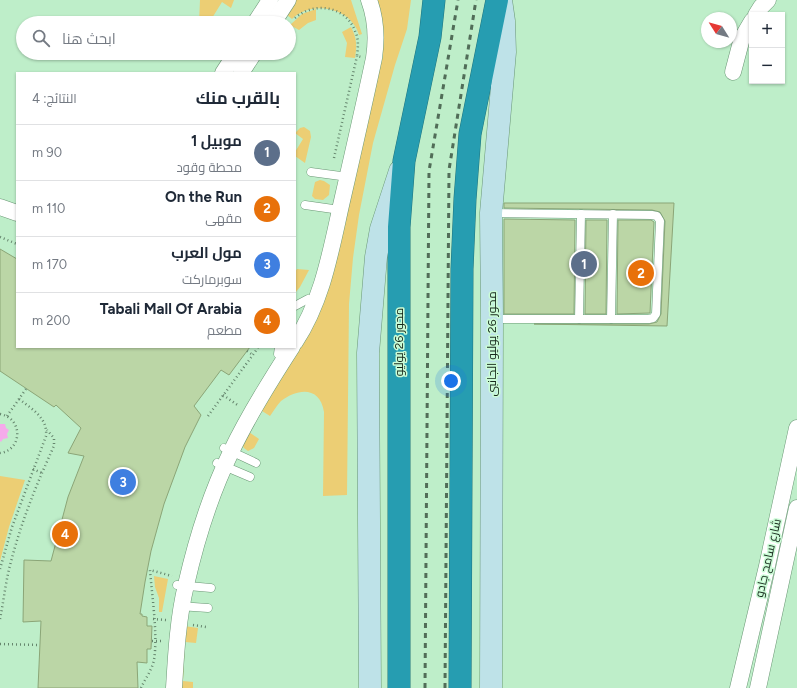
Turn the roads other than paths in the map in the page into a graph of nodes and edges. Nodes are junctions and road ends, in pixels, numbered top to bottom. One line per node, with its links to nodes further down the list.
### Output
1 (270, 0): 10 (street)
2 (288, 0): 11 (street)
3 (359, 0): 20 (street)
4 (369, 0): 20 (street)
5 (434, 0): 18 (highway, محور 26 يوليو)
6 (497, 0): 55 (highway)
7 (501, 0): 25 (main road, محور 26 يوليو الجانبى)
8 (768, 0): 9 (street)
9 (758, 12)
10 (260, 16)
11 (277, 16)
12 (749, 26): 17 (street)
13 (231, 60): 15 (street)
14 (249, 60): 16 (street)
15 (224, 72)
16 (242, 72)
17 (733, 72)
18 (404, 161): 51 (main road); 54 (highway, محور 26 يوليو)
19 (311, 172): 20 (lane)
20 (343, 176): 23 (street)
21 (305, 206): 23 (lane)
22 (0, 207): 24 (street)
23 (336, 209): 30 (street); 35 (street)
24 (16, 213)
25 (490, 213): 27 (lane); 31 (main road, محور 26 يوليو الجانبى)
26 (0, 214): 29 (street)
27 (581, 214): 28 (lane); 32 (lane)
28 (612, 214): 33 (lane); 33 (lane)
29 (16, 220)
30 (301, 302): 34 (street)
31 (492, 319): 32 (lane); 56 (main road, محور 26 يوليو الجانبى)
32 (579, 319): 33 (lane)
33 (611, 319)
34 (296, 321)
35 (296, 340)
36 (282, 349): 38 (street); 38 (street)
37 (797, 428): 43 (street, شارع سامح جادو)
38 (228, 450): 39 (lane); 40 (street)
39 (256, 463)
40 (221, 464): 41 (lane); 45 (street)
41 (250, 477)
42 (797, 508): 44 (street, شارع سامح جادو)
43 (767, 566): 44 (street); 49 (street, شارع سامح جادو)
44 (790, 574): 50 (street, شارع سامح جادو)
45 (180, 583): 46 (lane); 47 (street)
46 (211, 588)
47 (178, 606): 48 (lane); 52 (street); 53 (street)
48 (208, 608)
49 (743, 662): 50 (street); 57 (street, شارع سامح جادو)
50 (763, 666): 58 (street, شارع سامح جادو)
51 (369, 686)
52 (166, 688)
53 (174, 688)
54 (399, 688)
55 (460, 688)
56 (491, 688)
57 (738, 688)
58 (758, 688)

